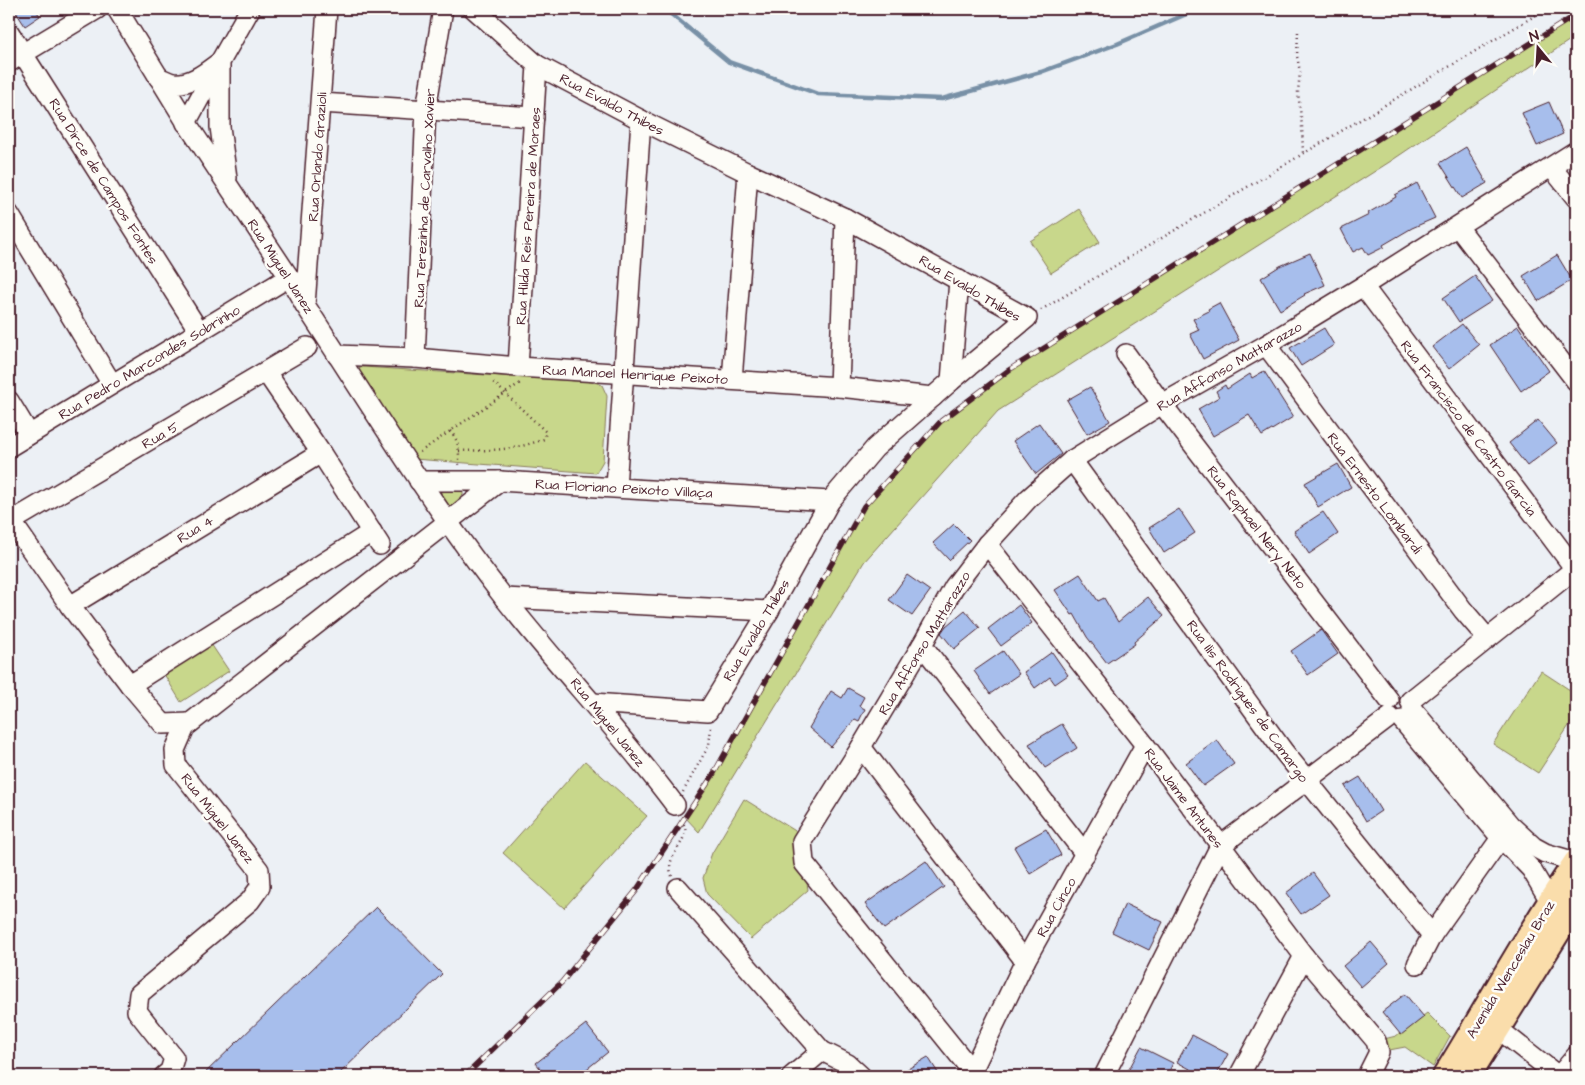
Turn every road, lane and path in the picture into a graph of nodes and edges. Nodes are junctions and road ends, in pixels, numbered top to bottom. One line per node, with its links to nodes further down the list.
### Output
1 (97, 9): 10 (street)
2 (250, 9): 11 (street)
3 (327, 9): 14 (street, Rua Orlando Grazioli)
4 (443, 9): 15 (street, Rua Terezinha de Carvalho Xavier)
5 (474, 9): 12 (street, Rua Evaldo Thibes)
6 (1546, 9): 20 (path)
7 (121, 11): 13 (street, Rua Miguel Janez)
8 (9, 32): 10 (street, Rua Dirce de Campos Fontes)
9 (1298, 32): 20 (path)
10 (16, 58): 33 (street, Rua Dirce de Campos Fontes)
11 (220, 62): 13 (street); 18 (street); 23 (street)
12 (537, 65): 16 (street, Rua Hilda Reis Pereira de Moraes); 17 (street, Rua Evaldo Thibes)
13 (158, 77): 18 (street, Rua Miguel Janez)
14 (321, 103): 15 (street); 31 (street, Rua Orlando Grazioli)
15 (426, 109): 16 (street); 38 (street, Rua Terezinha de Carvalho Xavier)
16 (534, 117): 40 (street, Rua Hilda Reis Pereira de Moraes)
17 (641, 120): 22 (street, Rua Evaldo Thibes); 43 (street)
18 (186, 123): 23 (street, Rua Miguel Janez)
19 (1576, 151): 21 (street, Rua Affonso Mattarazzo)
20 (1303, 155): 32 (path)
21 (1552, 168): 24 (street); 27 (street, Rua Affonso Mattarazzo)
22 (748, 173): 26 (street, Rua Evaldo Thibes); 44 (street)
23 (229, 187): 28 (street, Rua Miguel Janez)
24 (1576, 198)
25 (9, 214): 47 (street)
26 (845, 218): 29 (street, Rua Evaldo Thibes); 48 (street)
27 (1458, 227): 30 (street, Rua Affonso Mattarazzo); 46 (street)
28 (289, 277): 31 (street, Rua Miguel Janez); 33 (street, Rua Pedro Marcondes Sobrinho)
29 (958, 280): 32 (street, Rua Evaldo Thibes); 45 (street)
30 (1363, 286): 34 (street, Rua Affonso Mattarazzo); 68 (street, Rua Francisco de Castro Garcia)
31 (305, 305): 37 (street, Rua Miguel Janez)
32 (1026, 318): 45 (street, Rua Evaldo Thibes)
33 (199, 331): 47 (street, Rua Pedro Marcondes Sobrinho)
34 (1266, 345): 52 (street, Rua Affonso Mattarazzo); 72 (street, Rua Ernesto Lombardi)
35 (307, 347): 42 (street, Rua 5)
36 (1126, 354): 52 (street, Rua Raphael Nery Neto)
37 (337, 355): 38 (street, Rua Manoel Henrique Peixoto); 59 (street, Rua Miguel Janez)
38 (415, 358): 39 (street, Rua Manoel Henrique Peixoto)
39 (472, 363): 40 (street, Rua Manoel Henrique Peixoto); 49 (path)
40 (518, 367): 41 (street, Rua Manoel Henrique Peixoto)
41 (540, 369): 43 (street, Rua Manoel Henrique Peixoto); 49 (path)
42 (266, 372): 57 (street); 65 (street, Rua 5)
43 (624, 374): 44 (street, Rua Manoel Henrique Peixoto); 63 (street)
44 (732, 380): 48 (street, Rua Manoel Henrique Peixoto)
45 (951, 380): 50 (street, Rua Evaldo Thibes)
46 (1576, 381)
47 (112, 384): 54 (street, Rua Pedro Marcondes Sobrinho)
48 (839, 387): 50 (street, Rua Manoel Henrique Peixoto)
49 (505, 393): 53 (path); 56 (path)
50 (933, 397): 64 (street, Rua Evaldo Thibes)
51 (9, 401): 54 (street)
52 (1162, 404): 58 (street, Rua Affonso Mattarazzo); 77 (street, Rua Raphael Nery Neto)
53 (450, 431): 56 (path); 59 (path)
54 (30, 434): 55 (street, Rua Pedro Marcondes Sobrinho)
55 (9, 447)
56 (459, 451): 62 (path)
57 (321, 453): 70 (street, Rua 4); 74 (street)
58 (1072, 460): 67 (street, Rua Affonso Mattarazzo); 81 (street, Rua Ilis Rodrigues de Camargo)
59 (406, 462): 61 (street, Rua Miguel Janez)
60 (500, 480): 62 (street, Rua Floriano Peixoto Villaça); 63 (street, Rua Floriano Peixoto Villaça); 66 (street, Rua Miguel Janez)
61 (418, 481): 62 (street, Rua Floriano Peixoto Villaça); 66 (street, Rua Miguel Janez)
62 (459, 481)
63 (616, 487): 64 (street, Rua Floriano Peixoto Villaça)
64 (830, 501): 71 (street, Rua Evaldo Thibes)
65 (10, 520): 70 (street)
66 (448, 521): 69 (street, Rua Miguel Janez); 78 (street, Rua Miguel Janez)
67 (987, 544): 73 (street, Rua Affonso Mattarazzo); 79 (street, Rua Jaime Antunes)
68 (1575, 569): 72 (street)
69 (504, 598): 71 (street); 75 (street, Rua Miguel Janez)
70 (70, 606): 74 (street)
71 (769, 611): 76 (street, Rua Evaldo Thibes)
72 (1487, 638): 77 (street)
73 (922, 645): 80 (street, Rua Affonso Mattarazzo); 85 (street)
74 (130, 685): 78 (street)
75 (593, 703): 76 (street); 82 (street, Rua Miguel Janez)
76 (709, 709): 82 (path)
77 (1401, 710): 81 (street); 83 (street, Rua Raphael Nery Neto)
78 (190, 723): 98 (street, Rua Miguel Janez)
79 (1145, 745): 84 (street, Rua Jaime Antunes); 85 (street, Rua Cinco)
80 (861, 747): 92 (street); 97 (street, Rua Affonso Mattarazzo)
81 (1305, 780): 84 (street); 90 (street, Rua Ilis Rodrigues de Camargo)
82 (676, 805): 87 (path)
83 (1505, 831): 86 (street); 88 (street); 90 (street)
84 (1220, 846): 91 (street, Rua Jaime Antunes); 101 (street)
85 (1085, 854): 92 (street, Rua Cinco)
86 (1576, 862): 88 (main road, Avenida Wenceslau Braz)
87 (678, 888): 95 (street)
88 (1550, 901): 94 (main road, Avenida Wenceslau Braz)
89 (1576, 903): 94 (main road, Avenida Wenceslau Braz)
90 (1432, 935): 93 (street)
91 (1304, 956): 102 (street); 103 (street, Rua Jaime Antunes)
92 (1026, 961): 97 (street, Rua Cinco)
93 (1417, 964)
94 (1490, 1022): 104 (main road, Avenida Wenceslau Braz); 105 (main road, Avenida Wenceslau Braz); 106 (street)
95 (822, 1051): 99 (street); 100 (street)
96 (1576, 1056): 106 (street)
97 (974, 1074)
98 (164, 1076)
99 (792, 1076)
100 (861, 1076)
101 (1104, 1076)
102 (1239, 1076)
103 (1367, 1076)
104 (1445, 1076)
105 (1468, 1076)
106 (1558, 1076)

